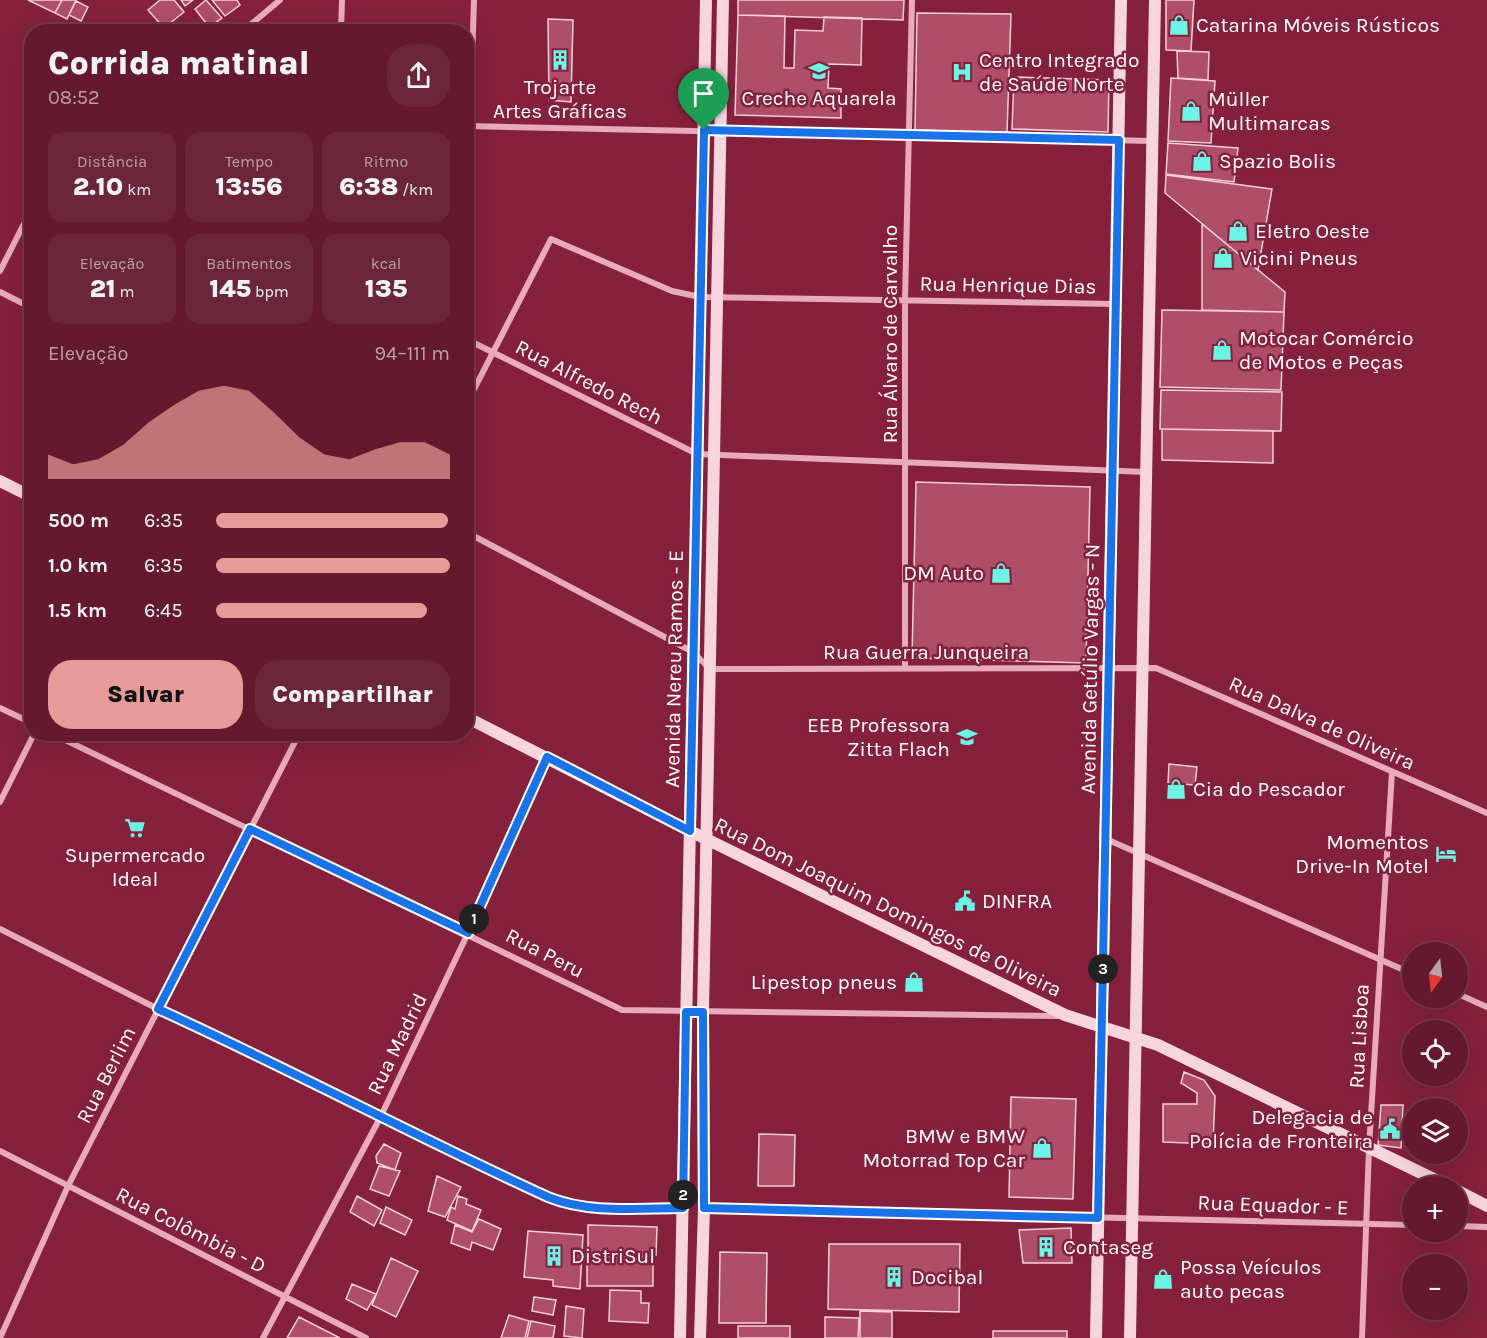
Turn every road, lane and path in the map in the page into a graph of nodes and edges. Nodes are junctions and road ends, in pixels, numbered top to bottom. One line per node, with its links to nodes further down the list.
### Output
1 (280, 0): 9 (street)
2 (342, 0): 10 (street)
3 (474, 0): 11 (street)
4 (706, 0): 12 (street, Avenida Nereu Ramos - E)
5 (723, 0): 13 (street, Avenida Nereu Ramos - E)
6 (912, 0): 17 (street, Rua Álvaro de Carvalho)
7 (1122, 0): 18 (street, Avenida Getúlio Vargas - N)
8 (1155, 0): 19 (street)
9 (252, 24)
10 (341, 24)
11 (473, 24)
12 (705, 25): 13 (street); 15 (street, Avenida Nereu Ramos - E)
13 (723, 26): 16 (street, Avenida Nereu Ramos - E)
14 (474, 126): 15 (street)
15 (704, 130): 16 (street); 20 (street, Avenida Nereu Ramos - E)
16 (720, 131): 17 (street); 21 (street, Avenida Nereu Ramos - E)
17 (909, 135): 18 (street); 27 (street, Rua Álvaro de Carvalho)
18 (1119, 140): 19 (street); 29 (street, Avenida Getúlio Vargas - N)
19 (1152, 141): 37 (street)
20 (702, 215): 21 (street); 25 (street, Avenida Nereu Ramos - E)
21 (719, 215): 26 (street, Avenida Nereu Ramos - E)
22 (24, 224): 23 (street)
23 (0, 271)
24 (0, 292): 28 (street)
25 (700, 297): 26 (street, Rua Henrique Dias); 31 (street, Rua Henrique Dias); 33 (street, Avenida Nereu Ramos - E)
26 (717, 297): 27 (street, Rua Henrique Dias); 34 (street, Avenida Nereu Ramos - E)
27 (905, 300): 29 (street, Rua Henrique Dias); 35 (street, Rua Álvaro de Carvalho)
28 (24, 304)
29 (1116, 304): 36 (street, Avenida Getúlio Vargas - N)
30 (474, 343): 31 (street, Rua Alfredo Rech)
31 (493, 352): 32 (street); 33 (street, Rua Alfredo Rech)
32 (474, 389)
33 (697, 454): 34 (street); 41 (street, Avenida Nereu Ramos - E)
34 (714, 455): 35 (street); 45 (street, Avenida Nereu Ramos - E)
35 (906, 462): 36 (street); 44 (street, Rua Álvaro de Carvalho)
36 (1113, 471): 37 (street); 42 (street, Avenida Getúlio Vargas - N)
37 (1146, 472): 43 (street)
38 (0, 481): 39 (street)
39 (24, 493)
40 (474, 536): 41 (street)
41 (693, 652): 45 (street); 49 (street, Avenida Nereu Ramos - E)
42 (1109, 667): 43 (street, Rua Guerra Junqueira); 44 (street, Rua Guerra Junqueira); 61 (street, Avenida Getúlio Vargas - N)
43 (1142, 667): 55 (street, Rua Dalva de Oliveira); 62 (street)
44 (905, 668): 45 (street, Rua Guerra Junqueira)
45 (710, 669): 53 (street, Avenida Nereu Ramos - E)
46 (0, 708): 47 (street)
47 (24, 719)
48 (474, 721): 54 (street, Rua Dom Joaquim Domingos de Oliveira)
49 (692, 740): 53 (street); 59 (street, Avenida Nereu Ramos - E)
50 (30, 741): 56 (street)
51 (68, 741): 58 (street, Rua Peru)
52 (295, 741): 58 (street, Rua Berlim)
53 (708, 741): 60 (street, Avenida Nereu Ramos - E)
54 (547, 757): 59 (street, Rua Dom Joaquim Domingos de Oliveira); 64 (street, Rua Madrid)
55 (1392, 772): 57 (street, Rua Dalva de Oliveira); 65 (street, Rua Lisboa)
56 (0, 802)
57 (1487, 813)
58 (250, 829): 64 (street, Rua Peru); 69 (street, Rua Berlim)
59 (690, 831): 60 (street, Rua Dom Joaquim Domingos de Oliveira); 70 (street, Avenida Nereu Ramos - E)
60 (706, 839): 71 (street, Avenida Nereu Ramos - E); 72 (street, Rua Dom Joaquim Domingos de Oliveira)
61 (1106, 839): 62 (street); 73 (street, Avenida Getúlio Vargas - N)
62 (1139, 852): 65 (street); 74 (street)
63 (0, 929): 69 (street)
64 (468, 933): 70 (street, Rua Peru); 75 (street, Rua Madrid)
65 (1380, 959): 66 (street); 76 (street, Rua Lisboa)
66 (1402, 969)
67 (1468, 998): 68 (street)
68 (1487, 1007)
69 (158, 1009): 75 (street); 79 (street, Rua Berlim)
70 (686, 1012): 71 (street, Rua Peru); 82 (street, Avenida Nereu Ramos - E)
71 (703, 1012): 72 (street, Rua Peru); 83 (street, Avenida Nereu Ramos - E)
72 (1065, 1015): 73 (street, Rua Dom Joaquim Domingos de Oliveira)
73 (1102, 1028): 74 (street, Rua Dom Joaquim Domingos de Oliveira); 84 (street, Avenida Getúlio Vargas - N)
74 (1136, 1036): 76 (street, Rua Dom Joaquim Domingos de Oliveira); 85 (street)
75 (380, 1118): 82 (street); 90 (street, Rua Madrid)
76 (1369, 1148): 78 (street, Rua Dom Joaquim Domingos de Oliveira); 86 (street, Rua Lisboa)
77 (0, 1151): 79 (street, Rua Colômbia - D)
78 (1427, 1176)
79 (68, 1186): 90 (street, Rua Colômbia - D); 91 (street, Rua Berlim)
80 (1468, 1196): 81 (street)
81 (1487, 1206)
82 (683, 1208): 94 (street, Avenida Nereu Ramos - E)
83 (704, 1208): 84 (street, Rua Equador - E); 95 (street, Avenida Nereu Ramos - E)
84 (1098, 1218): 85 (street, Rua Equador - E); 96 (street, Avenida Getúlio Vargas - N)
85 (1132, 1218): 86 (street, Rua Equador - E); 97 (street)
86 (1366, 1224): 87 (street, Rua Equador - E); 98 (street, Rua Lisboa)
87 (1402, 1225)
88 (1468, 1226): 89 (street)
89 (1487, 1227)
90 (284, 1296): 92 (street, Rua Madrid); 93 (street, Rua Colômbia - D)
91 (0, 1338)
92 (263, 1338)
93 (366, 1338)
94 (680, 1338)
95 (700, 1338)
96 (1096, 1338)
97 (1130, 1338)
98 (1362, 1338)

